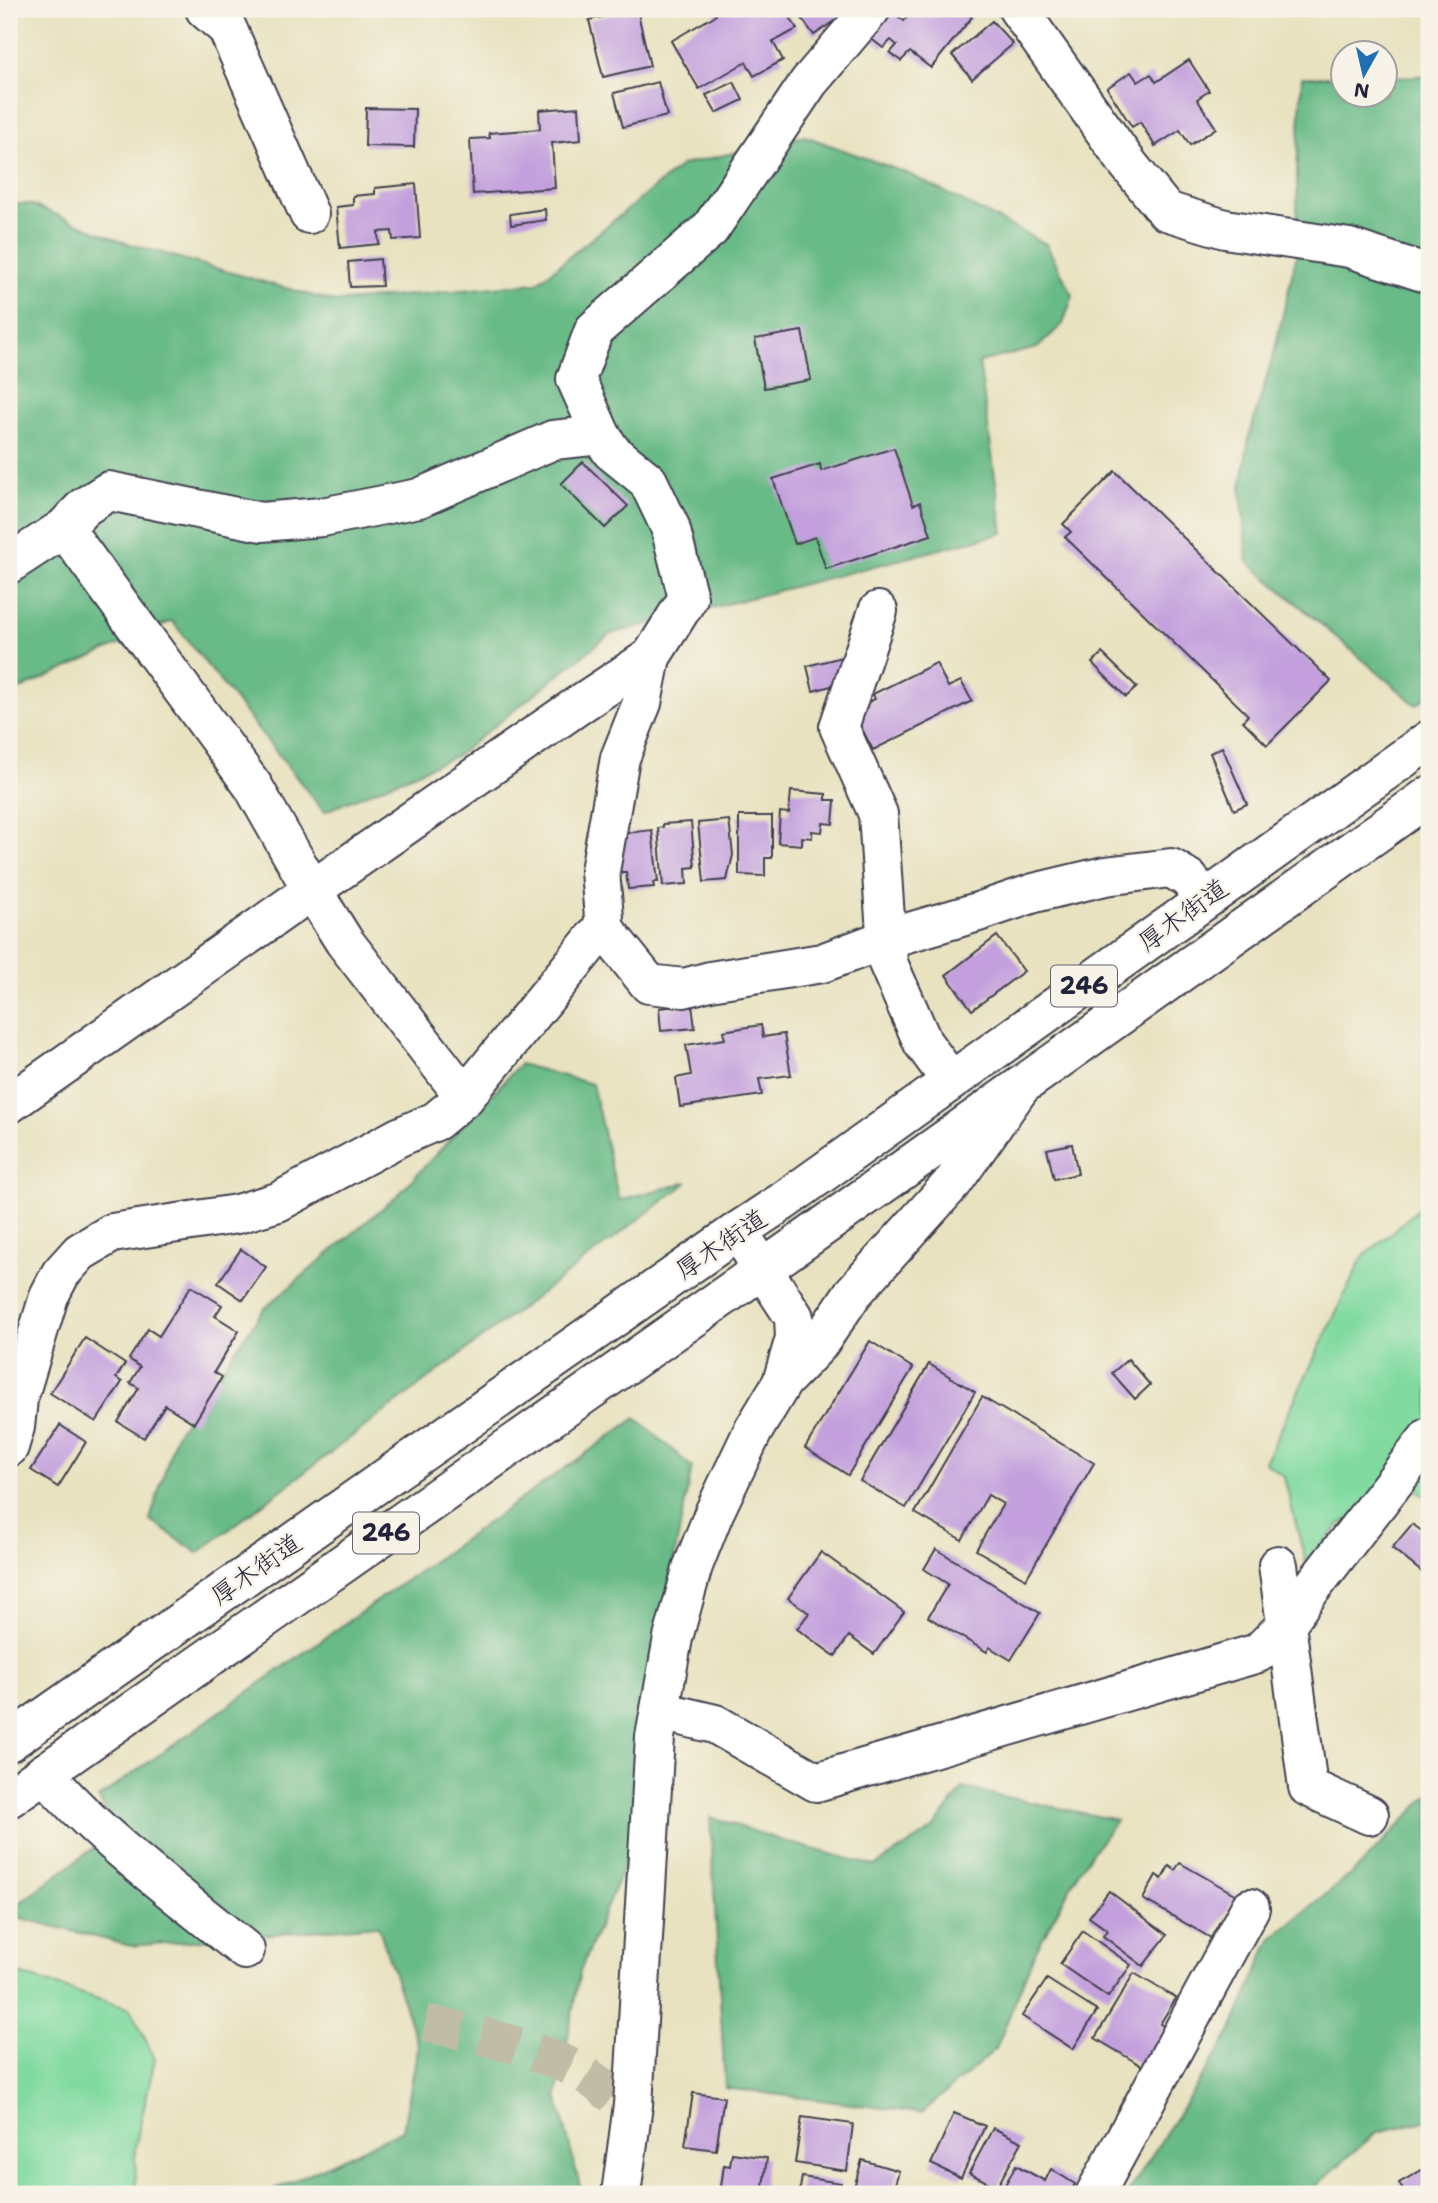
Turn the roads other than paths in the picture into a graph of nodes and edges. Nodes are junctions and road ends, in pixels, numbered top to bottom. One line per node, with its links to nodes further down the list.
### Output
1 (205, 9): 4 (main road)
2 (871, 9): 6 (main road)
3 (1018, 9): 5 (main road)
4 (309, 214)
5 (1429, 274)
6 (606, 443): 7 (main road); 10 (main road)
7 (64, 528): 8 (main road); 13 (main road)
8 (9, 564)
9 (878, 611): 16 (main road)
10 (651, 657): 13 (main road); 15 (main road)
11 (1429, 740): 14 (main road, 厚木街道 / 246)
12 (1429, 796): 18 (main road, 厚木街道 / 246)
13 (312, 890): 19 (main road); 20 (main road)
14 (1203, 900): 16 (main road); 17 (main road, 厚木街道 / 246)
15 (603, 927): 16 (main road); 19 (main road)
16 (886, 939): 17 (main road)
17 (951, 1081): 21 (main road, 厚木街道 / 246)
18 (1022, 1085): 22 (main road, 厚木街道 / 246); 23 (main road)
19 (465, 1097): 25 (main road)
20 (9, 1104)
21 (738, 1231): 22 (main road); 29 (main road, 厚木街道 / 246)
22 (763, 1269): 23 (main road); 30 (main road, 厚木街道 / 246)
23 (783, 1381): 28 (main road)
24 (1429, 1437): 27 (main road)
25 (9, 1447)
26 (1278, 1565): 27 (main road)
27 (1286, 1625): 28 (main road); 32 (main road)
28 (660, 1711): 35 (main road)
29 (9, 1742)
30 (44, 1773): 31 (main road, 厚木街道 / 246); 34 (main road)
31 (9, 1798)
32 (1369, 1815)
33 (1250, 1908): 36 (main road)
34 (245, 1950)
35 (621, 2194)
36 (1095, 2194)

